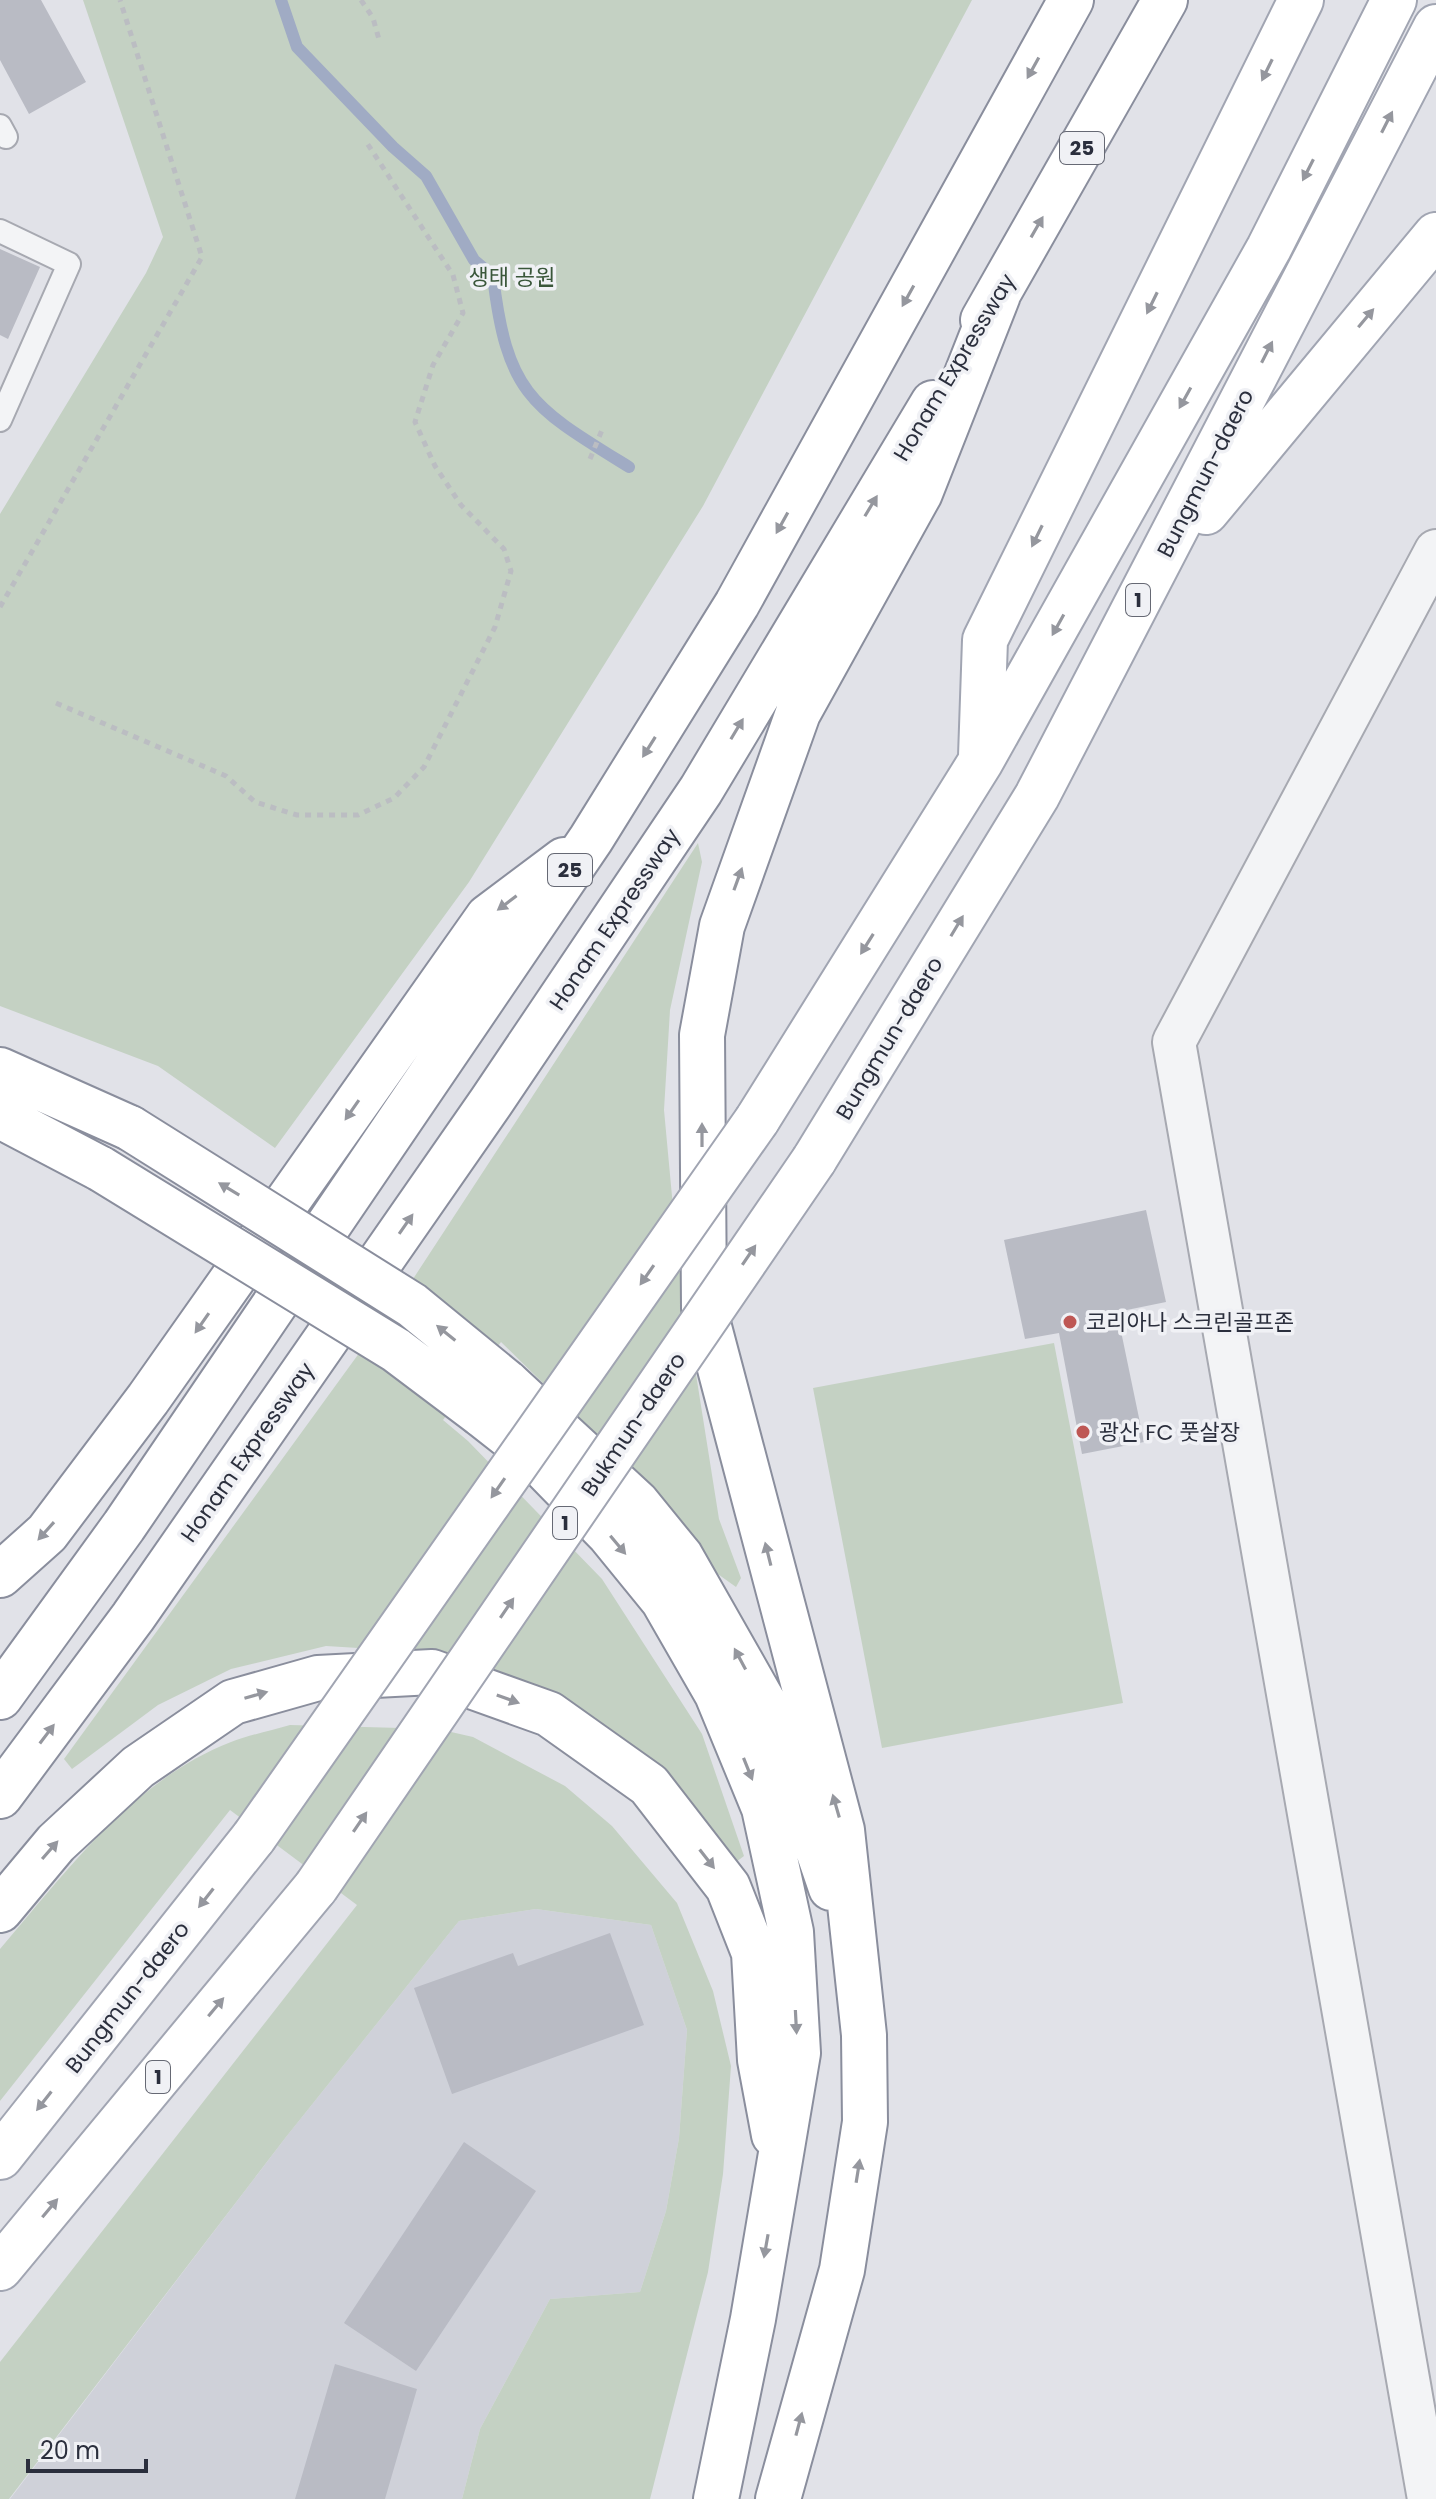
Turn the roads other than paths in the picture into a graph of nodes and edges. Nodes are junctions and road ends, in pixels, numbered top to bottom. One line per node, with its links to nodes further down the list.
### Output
1 (1071, 0): 14 (main road, 25, one-way to 14)
2 (1165, 0): 8 (main road, Honam Expressway / 25, one-way to 2)
3 (1301, 0): 12 (main road, one-way to 12)
4 (1394, 0): 12 (main road, one-way to 12)
5 (1436, 27): 13 (main road, Bungmun-daero / 1, one-way to 5)
6 (0, 231): 9 (lane)
7 (1436, 235): 13 (main road, one-way to 7)
8 (998, 295): 21 (main road, Honam Expressway / 25, one-way to 8); 23 (main road, one-way to 8)
9 (6, 390): 10 (lane)
10 (0, 420)
11 (1436, 551): 29 (street)
12 (981, 761): 24 (main road, Bungmun-daero, one-way to 24, bridge)
13 (1037, 796): 17 (main road, Bungmun-daero / 1, one-way to 13)
14 (591, 839): 19 (main road, one-way to 19); 20 (main road, 25)
15 (0, 1070): 18 (main road, one-way to 15, bridge)
16 (0, 1116): 18 (main road, bridge)
17 (814, 1160): 26 (main road, Bukmun-daero / 1, one-way to 17, bridge)
18 (494, 1398): 23 (main road, one-way to 18); 25 (main road, one-way to 25)
19 (0, 1575)
20 (0, 1697)
21 (0, 1796)
22 (0, 1910): 25 (main road, one-way to 25)
23 (858, 1966): 28 (main road, one-way to 23)
24 (0, 2157)
25 (780, 2169): 27 (main road, one-way to 27)
26 (0, 2268)
27 (716, 2499)
28 (778, 2499)
29 (1429, 2499)

